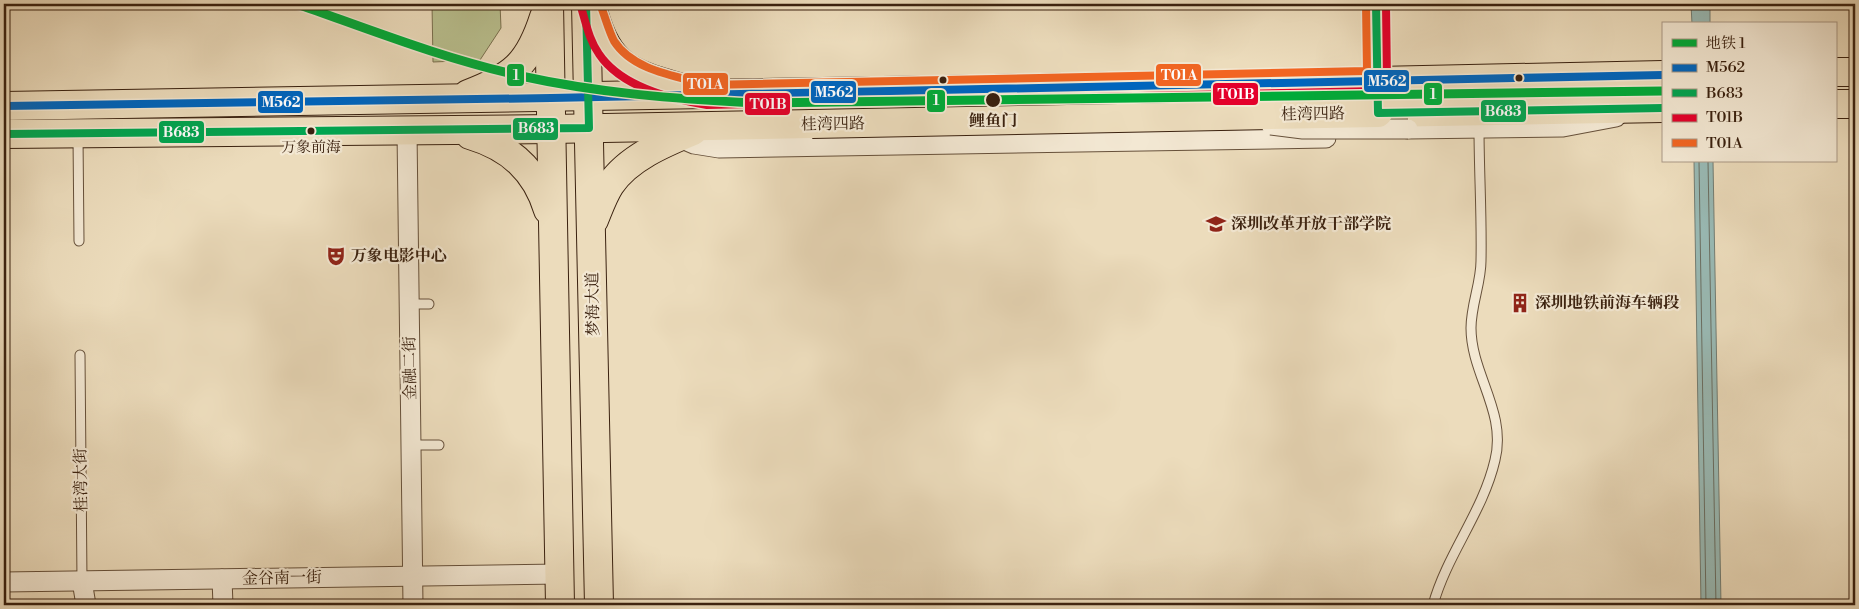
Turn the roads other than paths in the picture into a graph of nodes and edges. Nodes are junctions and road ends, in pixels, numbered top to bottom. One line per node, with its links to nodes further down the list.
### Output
1 (548, 4): 14 (main road); 16 (main road)
2 (586, 4): 15 (main road, 梦海大道)
3 (590, 4): 13 (main road)
4 (1366, 4): 28 (street)
5 (1376, 4): 12 (street)
6 (1662, 62): 11 (street)
7 (1836, 68): 8 (street)
8 (1855, 71): 9 (main road)
9 (1836, 72)
10 (1662, 76): 11 (main road, 桂湾四路)
11 (1458, 80): 12 (main road, 桂湾四路)
12 (1377, 81): 13 (main road, 桂湾四路, bridge); 21 (street)
13 (707, 95): 15 (main road, 桂湾四路)
14 (551, 98): 15 (main road, 桂湾四路); 16 (main road, 桂湾四路); 25 (main road)
15 (588, 98): 23 (main road, 梦海大道)
16 (454, 100): 19 (main road, 桂湾四路)
17 (1836, 104): 18 (main road)
18 (1855, 104)
19 (4, 106)
20 (1659, 108): 22 (main road, 桂湾四路); 24 (street)
21 (1378, 121): 22 (main road, 桂湾四路); 28 (main road, 桂湾四路, bridge)
22 (1408, 121): 24 (street)
23 (589, 128): 25 (main road, 桂湾四路); 28 (main road, 桂湾四路); 31 (main road, 梦海大道)
24 (1478, 128): 49 (lane)
25 (552, 129): 27 (main road, 桂湾四路); 32 (main road)
26 (407, 130): 27 (main road, 桂湾四路); 30 (main road, 桂湾四路); 34 (street, 金融二街)
27 (454, 130): 32 (main road)
28 (668, 132): 31 (main road)
29 (4, 134): 30 (main road, 桂湾四路)
30 (78, 134): 33 (lane)
31 (591, 226): 48 (main road, 梦海大道)
32 (553, 227): 39 (main road)
33 (79, 241)
34 (409, 304): 35 (lane); 37 (street, 金融二街)
35 (429, 304)
36 (80, 354): 42 (lane, 桂湾大街)
37 (411, 445): 38 (lane); 40 (street, 金融二街)
38 (439, 445)
39 (560, 574): 40 (street, 金谷南一街); 47 (main road)
40 (413, 576): 41 (street, 金谷南一街); 46 (street, 金融二街)
41 (222, 579): 42 (street, 金谷南一街); 45 (street)
42 (82, 581): 43 (street, 金谷南一街); 44 (street, 桂湾大街)
43 (4, 582)
44 (86, 605)
45 (223, 605)
46 (413, 605)
47 (560, 605)
48 (599, 605)
49 (1433, 605)

